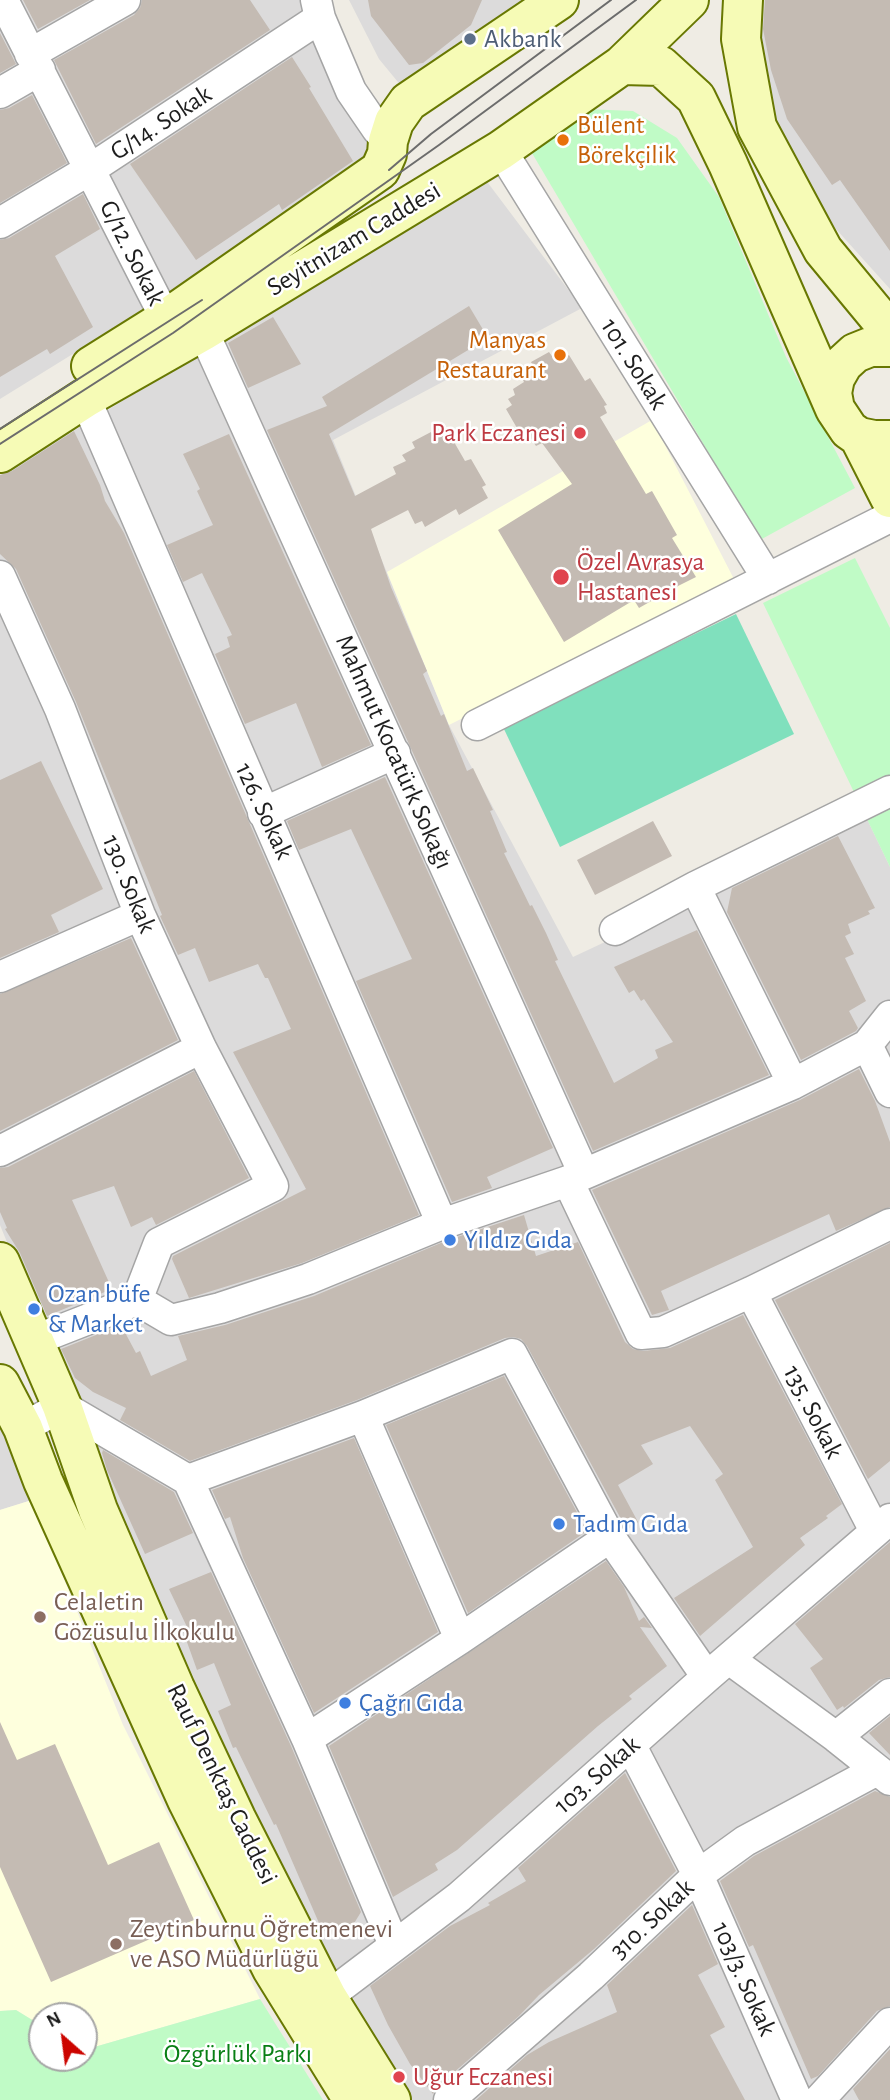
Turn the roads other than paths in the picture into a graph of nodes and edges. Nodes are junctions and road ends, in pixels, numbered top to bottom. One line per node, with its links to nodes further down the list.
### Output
1 (3, 0): 7 (street, G/12. Sokak)
2 (125, 0): 7 (street)
3 (559, 0): 10 (main road, Seyitnizam Caddesi)
4 (689, 0): 8 (main road, Seyitnizam Caddesi)
5 (743, 0): 16 (main road)
6 (318, 9): 10 (street); 12 (street, G/14. Sokak)
7 (35, 62): 9 (street); 12 (street, G/12. Sokak)
8 (622, 65): 11 (main road, Seyitnizam Caddesi); 19 (main road)
9 (0, 93)
10 (388, 141): 14 (main road, Seyitnizam Caddesi)
11 (501, 150): 15 (main road, Seyitnizam Caddesi); 26 (street, 101. Sokak)
12 (89, 170): 13 (street, G/14. Sokak); 14 (street, G/12. Sokak)
13 (0, 223)
14 (166, 319): 20 (main road, Seyitnizam Caddesi)
15 (203, 331): 18 (main road, Seyitnizam Caddesi); 28 (street, Mahmut Kocatürk Sokağı)
16 (890, 331)
17 (890, 347): 19 (main road)
18 (85, 398): 22 (main road, Seyitnizam Caddesi); 30 (street, 126. Sokak)
19 (835, 409): 21 (main road)
20 (0, 422)
21 (875, 438): 23 (main road)
22 (0, 453)
23 (890, 498)
24 (890, 517): 26 (street)
25 (0, 576): 32 (street, 130. Sokak)
26 (768, 579): 27 (street)
27 (477, 725)
28 (395, 753): 30 (street); 41 (street, Mahmut Kocatürk Sokağı)
29 (890, 792): 31 (street)
30 (264, 813): 42 (street, 126. Sokak)
31 (695, 887): 33 (street); 38 (street)
32 (140, 915): 34 (street); 37 (street, 130. Sokak)
33 (615, 930)
34 (0, 977)
35 (890, 1016): 36 (street)
36 (867, 1045): 38 (street); 39 (street)
37 (201, 1048): 40 (street); 46 (street, 130. Sokak)
38 (793, 1084): 41 (street)
39 (890, 1092)
40 (0, 1151)
41 (576, 1177): 42 (street); 45 (street, Mahmut Kocatürk Sokağı)
42 (442, 1224): 46 (street)
43 (890, 1224): 45 (street)
44 (0, 1262): 47 (main road, Rauf Denktaş Caddesi)
45 (751, 1292): 54 (street, 135. Sokak)
46 (137, 1300): 47 (street)
47 (35, 1340): 49 (main road, Rauf Denktaş Caddesi)
48 (1, 1390): 51 (main road, Rauf Denktaş Caddesi)
49 (62, 1406): 51 (street); 52 (street); 53 (main road, Rauf Denktaş Caddesi)
50 (363, 1416): 52 (street); 56 (street); 57 (street)
51 (23, 1428): 55 (main road, Rauf Denktaş Caddesi)
52 (188, 1480): 62 (street)
53 (98, 1510): 55 (street); 59 (main road, Rauf Denktaş Caddesi)
54 (883, 1525): 58 (street, 103. Sokak)
55 (64, 1528): 59 (main road, Rauf Denktaş Caddesi)
56 (610, 1537): 57 (street); 58 (street)
57 (460, 1639): 62 (street)
58 (718, 1668): 61 (street); 63 (street, 103. Sokak)
59 (159, 1695): 67 (main road, Rauf Denktaş Caddesi); 69 (main road, Rauf Denktaş Caddesi)
60 (890, 1695): 61 (street)
61 (836, 1737): 64 (street)
62 (307, 1739): 66 (street)
63 (631, 1746): 65 (street, 103/3. Sokak); 66 (street, 103. Sokak)
64 (884, 1775): 65 (street, 310. Sokak)
65 (698, 1875): 72 (street, 310. Sokak); 73 (street, 103/3. Sokak)
66 (394, 1945): 67 (street, 103. Sokak)
67 (327, 1997): 69 (street, 103. Sokak); 71 (main road, Rauf Denktaş Caddesi)
68 (890, 2023): 74 (street)
69 (310, 2032): 70 (main road, Rauf Denktaş Caddesi)
70 (353, 2100)
71 (391, 2100)
72 (449, 2100)
73 (797, 2100)
74 (819, 2100)

